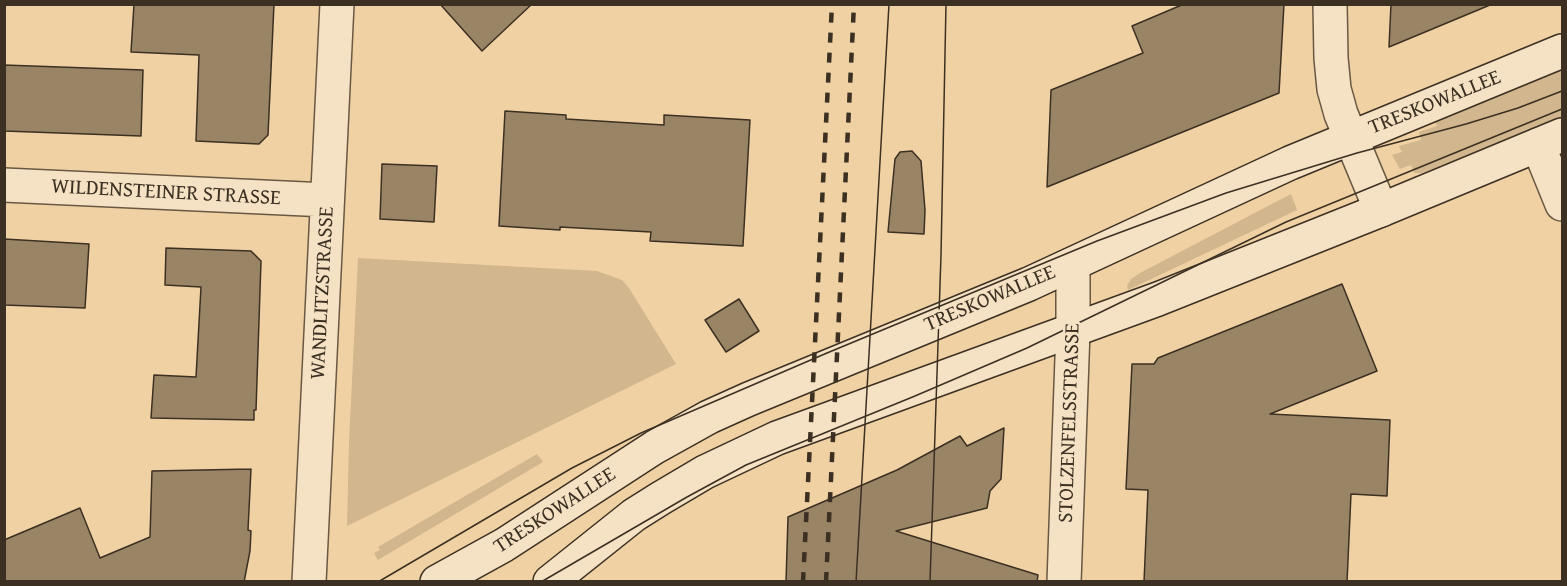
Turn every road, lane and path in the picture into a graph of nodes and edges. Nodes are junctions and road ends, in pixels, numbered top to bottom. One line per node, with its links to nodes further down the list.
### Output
1 (337, 4): 7 (main road, WANDLITZSTRASSE)
2 (1330, 4): 4 (main road)
3 (1563, 51): 4 (main road, TRESKOWALLEE)
4 (1351, 137): 9 (main road); 10 (main road, TRESKOWALLEE)
5 (1550, 140): 8 (main road); 9 (main road)
6 (4, 185): 7 (main road, WILDENSTEINER STRASSE)
7 (327, 200): 12 (main road, WANDLITZSTRASSE)
8 (1563, 204)
9 (1381, 210): 11 (main road)
10 (1073, 264): 11 (main road, STOLZENFELSSTRASSE); 13 (main road, TRESKOWALLEE)
11 (1073, 330): 14 (main road); 15 (main road, STOLZENFELSSTRASSE)
12 (309, 582)
13 (437, 582)
14 (550, 582)
15 (1064, 582)

